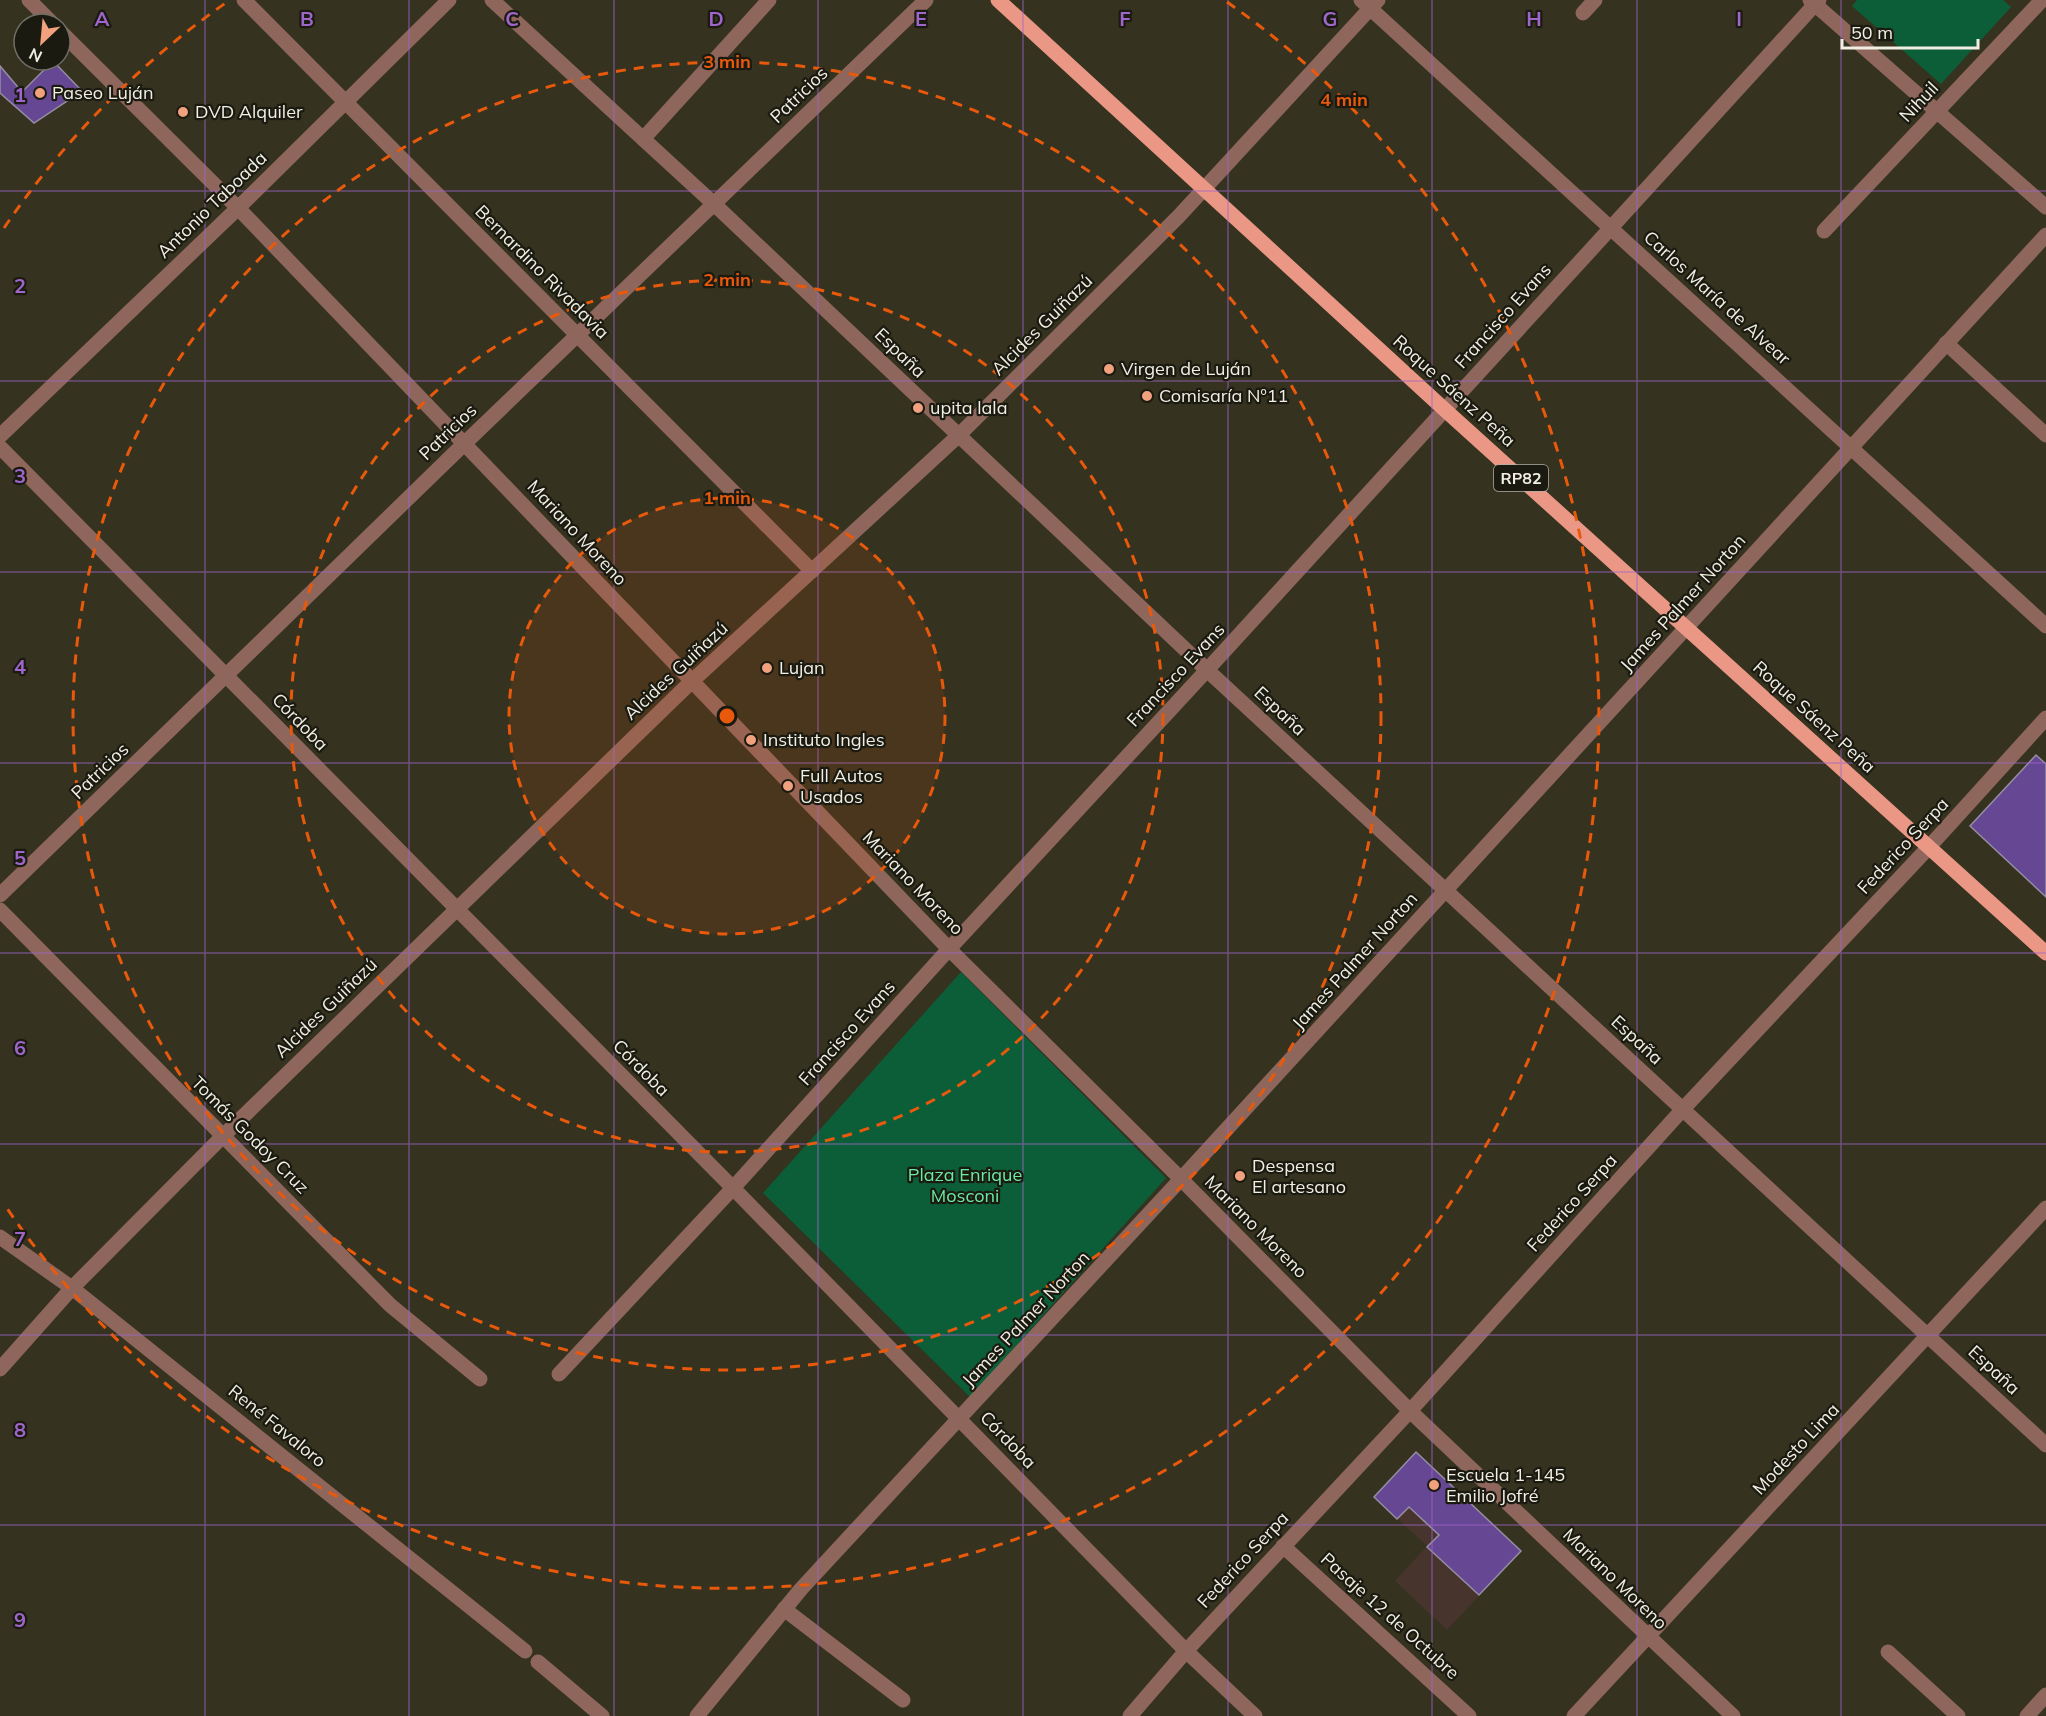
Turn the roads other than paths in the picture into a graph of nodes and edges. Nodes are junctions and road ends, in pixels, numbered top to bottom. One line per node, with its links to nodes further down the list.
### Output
1 (29, 0): 12 (street)
2 (244, 0): 15 (street, Bernardino Rivadavia)
3 (449, 0): 15 (street, Antonio Taboada)
4 (492, 0): 17 (street, España)
5 (769, 0): 17 (street)
6 (927, 0): 19 (street, Patricios)
7 (998, 0): 18 (main road, Roque Sáenz Peña / RP82)
8 (1595, 0): 13 (street)
9 (2042, 0): 16 (street, Nihuil)
10 (1815, 2): 16 (street); 22 (street, Francisco Evans)
11 (1370, 3): 18 (street, Alcides Guiñazú); 22 (street, Carlos María de Alvear)
12 (41, 12)
13 (1583, 13)
14 (72, 43): 21 (street, Mariano Moreno)
15 (346, 102): 21 (street, Antonio Taboada); 25 (street, Bernardino Rivadavia)
16 (1938, 111): 20 (street); 23 (street, Nihuil)
17 (643, 139): 19 (street, España)
18 (1204, 189): 27 (main road, Roque Sáenz Peña / RP82); 30 (street, Alcides Guiñazú)
19 (714, 204): 25 (street, Patricios); 30 (street, España)
20 (2046, 207)
21 (238, 208): 29 (street, Antonio Taboada); 31 (street, Mariano Moreno)
22 (1611, 227): 27 (street, Francisco Evans); 33 (street, Carlos María de Alvear)
23 (1824, 231)
24 (2046, 235): 26 (street, James Palmer Norton)
25 (578, 335): 31 (street, Patricios); 34 (street, Bernardino Rivadavia)
26 (1946, 343): 28 (street); 33 (street, James Palmer Norton)
27 (1444, 409): 36 (main road, Roque Sáenz Peña / RP82); 37 (street, Francisco Evans)
28 (2046, 435)
29 (0, 436)
30 (958, 436): 34 (street, Alcides Guiñazú); 37 (street, España)
31 (465, 443): 38 (street, Patricios); 39 (street, Mariano Moreno)
32 (0, 447): 38 (street, Córdoba)
33 (1851, 447): 35 (street, Carlos María de Alvear); 36 (street, James Palmer Norton)
34 (812, 571): 39 (street, Alcides Guiñazú)
35 (2046, 626)
36 (1687, 628): 41 (main road, Roque Sáenz Peña / RP82); 42 (street, James Palmer Norton)
37 (1207, 670): 42 (street, España); 46 (street, Francisco Evans)
38 (227, 674): 43 (street, Patricios); 44 (street, Córdoba)
39 (691, 682): 44 (street, Alcides Guiñazú); 46 (street, Mariano Moreno)
40 (2046, 718): 41 (street, Federico Serpa)
41 (1929, 847): 47 (main road, Roque Sáenz Peña / RP82); 48 (street, Federico Serpa)
42 (1446, 889): 48 (street, España); 50 (street, James Palmer Norton)
43 (0, 895)
44 (456, 909): 49 (street, Alcides Guiñazú); 51 (street, Córdoba)
45 (0, 910): 49 (street, Tomás Godoy Cruz)
46 (949, 949): 50 (street, Mariano Moreno); 51 (street, Francisco Evans)
47 (2046, 953)
48 (1683, 1109): 55 (street, España); 59 (street, Federico Serpa)
49 (223, 1136): 54 (street, Alcides Guiñazú); 58 (street, Tomás Godoy Cruz)
50 (1181, 1179): 59 (street, Mariano Moreno); 60 (street, James Palmer Norton)
51 (733, 1188): 57 (street, Francisco Evans); 60 (street, Córdoba)
52 (2046, 1208): 55 (street, Modesto Lima)
53 (0, 1237): 54 (street, René Favaloro)
54 (72, 1288): 56 (street, Alcides Guiñazú); 65 (street, René Favaloro)
55 (1929, 1336): 61 (street, España); 64 (street, Modesto Lima)
56 (0, 1370)
57 (559, 1374)
58 (480, 1379)
59 (1410, 1410): 62 (street, Federico Serpa); 64 (street, Mariano Moreno)
60 (960, 1419): 63 (street, James Palmer Norton); 66 (street, Córdoba)
61 (2046, 1445)
62 (1283, 1546): 66 (street, Federico Serpa); 75 (street, Pasaje 12 de Octubre)
63 (784, 1609): 70 (street); 72 (street, James Palmer Norton)
64 (1647, 1637): 76 (street, Modesto Lima); 77 (street, Mariano Moreno)
65 (525, 1651)
66 (1186, 1651): 73 (street, Federico Serpa); 74 (street, Córdoba)
67 (1888, 1652): 78 (street)
68 (538, 1662): 71 (street)
69 (2046, 1695): 79 (street)
70 (903, 1700)
71 (602, 1716)
72 (697, 1716)
73 (1130, 1716)
74 (1255, 1716)
75 (1469, 1716)
76 (1574, 1716)
77 (1733, 1716)
78 (1958, 1716)
79 (2027, 1716)

